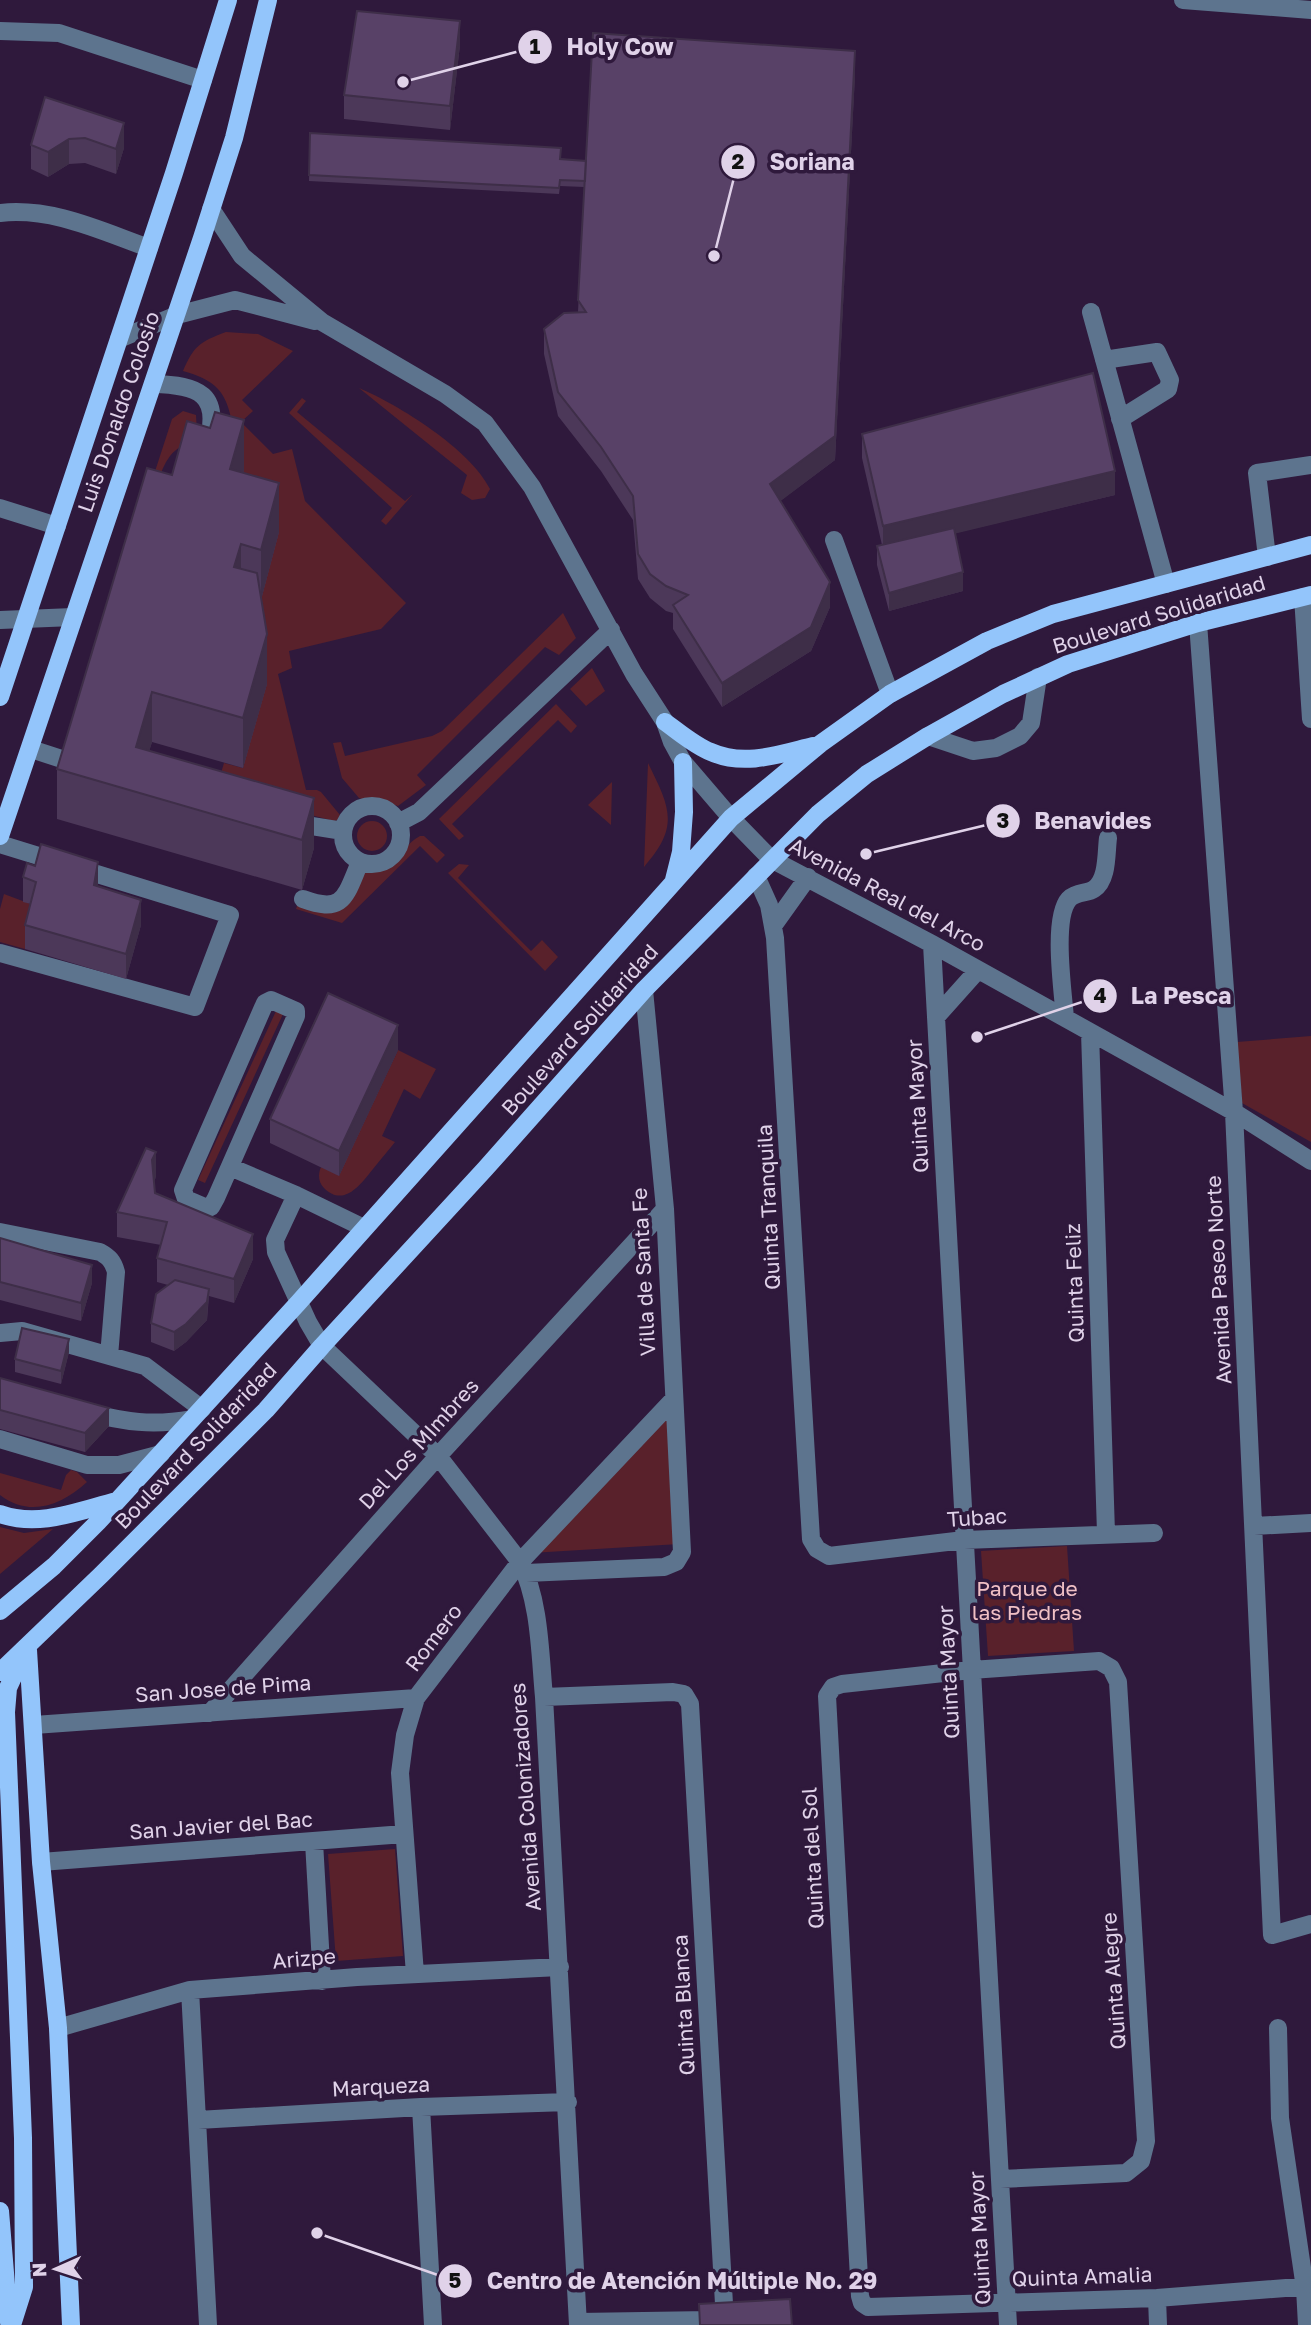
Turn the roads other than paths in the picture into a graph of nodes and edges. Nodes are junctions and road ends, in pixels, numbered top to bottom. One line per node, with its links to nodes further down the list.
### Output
1 (228, 0): 6 (main road, Luis Donaldo Colosio)
2 (268, 0): 7 (main road, Luis Donaldo Colosio)
3 (1183, 0): 4 (street)
4 (1311, 10)
5 (0, 30): 6 (street)
6 (203, 80): 9 (main road, Luis Donaldo Colosio)
7 (211, 209): 11 (main road, Luis Donaldo Colosio); 12 (street, Avenida Real del Arco)
8 (0, 213): 9 (street)
9 (149, 248): 13 (main road, Luis Donaldo Colosio)
10 (1091, 312): 14 (street)
11 (177, 315): 12 (street, Avenida Real del Arco); 13 (street, Avenida Real del Arco); 15 (main road, Luis Donaldo Colosio)
12 (322, 322): 30 (street, Avenida Real del Arco)
13 (119, 339): 20 (main road, Luis Donaldo Colosio)
14 (1104, 360): 16 (street); 16 (street)
15 (153, 384): 17 (street); 26 (main road, Luis Donaldo Colosio)
16 (1121, 419): 24 (street)
17 (197, 458)
18 (1311, 465): 23 (street)
19 (0, 508): 20 (street)
20 (57, 526): 28 (main road, Luis Donaldo Colosio)
21 (834, 540): 32 (street)
22 (1311, 545): 23 (main road, Boulevard Solidaridad)
23 (1267, 557): 24 (main road, Boulevard Solidaridad)
24 (1166, 584): 32 (main road, Boulevard Solidaridad)
25 (1307, 596): 29 (main road, Boulevard Solidaridad); 34 (street)
26 (73, 617): 28 (street); 38 (main road, Luis Donaldo Colosio)
27 (0, 620): 28 (street)
28 (26, 620): 33 (main road, Luis Donaldo Colosio)
29 (1198, 623): 31 (main road, Boulevard Solidaridad); 62 (street, Avenida Paseo Norte)
30 (611, 630): 35 (street, Avenida Real del Arco); 43 (street)
31 (1038, 677): 36 (main road, Boulevard Solidaridad); 36 (street)
32 (890, 694): 37 (main road, Boulevard Solidaridad)
33 (0, 697)
34 (1311, 719)
35 (665, 722): 37 (main road); 39 (street, Avenida Real del Arco)
36 (928, 736): 48 (main road, Boulevard Solidaridad)
37 (820, 744): 41 (main road, Boulevard Solidaridad)
38 (30, 749): 40 (street); 45 (main road, Luis Donaldo Colosio)
39 (683, 762): 41 (street, Avenida Real del Arco); 52 (main road)
40 (74, 763)
41 (731, 818): 48 (street, Avenida Real del Arco); 52 (main road, Boulevard Solidaridad)
42 (281, 821): 44 (street)
43 (398, 823): 44 (street); 49 (street)
44 (343, 831): 49 (street)
45 (0, 836)
46 (1108, 838): 60 (street)
47 (0, 844): 56 (street)
48 (771, 859): 50 (main road, Boulevard Solidaridad); 51 (street, Avenida Real del Arco)
49 (360, 862): 53 (street)
50 (756, 876): 54 (street, Quinta Tranquila); 58 (main road, Boulevard Solidaridad)
51 (808, 877): 54 (street); 55 (street, Avenida Real del Arco)
52 (674, 881): 67 (main road, Boulevard Solidaridad)
53 (303, 899)
54 (773, 926): 85 (street, Quinta Tranquila)
55 (932, 944): 57 (street, Avenida Real del Arco); 59 (street, Quinta Mayor)
56 (0, 953)
57 (978, 970): 59 (street, Quinta Mayor); 60 (street, Avenida Real del Arco)
58 (644, 989): 66 (street, Villa de Santa Fe); 71 (main road, Boulevard Solidaridad)
59 (936, 1017): 86 (street, Quinta Mayor)
60 (1065, 1018): 61 (street, Avenida Real del Arco)
61 (1090, 1032): 62 (street, Avenida Real del Arco); 83 (street, Quinta Feliz)
62 (1234, 1112): 63 (street, Avenida Real del Arco); 82 (street, Avenida Paseo Norte)
63 (1311, 1161)
64 (230, 1167): 64 (street); 65 (street)
65 (296, 1195): 67 (street); 69 (street, Avenida Colonizadores)
66 (664, 1209): 73 (street, Villa de Santa Fe); 78 (street, Del Los MImbres)
67 (363, 1228): 69 (main road, Boulevard Solidaridad)
68 (0, 1232): 72 (street)
69 (299, 1302): 71 (street, Avenida Colonizadores); 75 (main road, Boulevard Solidaridad)
70 (0, 1333): 72 (street)
71 (322, 1346): 78 (street, Avenida Colonizadores); 89 (main road, Boulevard Solidaridad)
72 (109, 1356): 75 (street)
73 (674, 1399): 87 (street, Romero); 87 (street, Villa de Santa Fe)
74 (77, 1412): 75 (street)
75 (197, 1414): 77 (main road, Boulevard Solidaridad)
76 (37, 1446): 77 (street)
77 (160, 1454): 79 (main road, Boulevard Solidaridad)
78 (438, 1456): 87 (street, Avenida Colonizadores); 95 (street, Del Los MImbres)
79 (117, 1502): 80 (main road); 88 (main road, Boulevard Solidaridad)
80 (0, 1514)
81 (1311, 1523): 82 (street)
82 (1254, 1526): 100 (street, Avenida Paseo Norte)
83 (1106, 1533): 84 (street, Tubac); 86 (street, Tubac)
84 (1154, 1533)
85 (811, 1539): 86 (street, Tubac)
86 (964, 1541): 91 (street, Quinta Mayor)
87 (523, 1568): 93 (street, Avenida Colonizadores); 94 (street, Romero)
88 (0, 1611)
89 (27, 1646): 92 (main road, Boulevard Solidaridad); 96 (main road); 117 (main road)
90 (1100, 1661): 91 (street, Quinta del Sol); 110 (street, Quinta Alegre)
91 (971, 1670): 110 (street, Quinta Mayor); 113 (street, Quinta del Sol)
92 (0, 1672)
93 (544, 1697): 101 (street, Avenida Colonizadores); 116 (street, Quinta Blanca)
94 (416, 1698): 95 (street, San Jose de Pima); 97 (street, Romero)
95 (210, 1713): 96 (street, San Jose de Pima)
96 (34, 1725): 99 (main road)
97 (404, 1834): 98 (street, San Javier del Bac); 102 (street, Romero)
98 (314, 1842): 99 (street, San Javier del Bac); 103 (street)
99 (41, 1862): 105 (main road)
100 (1311, 1924)
101 (559, 1967): 102 (street, Arizpe); 107 (street, Avenida Colonizadores)
102 (415, 1974): 103 (street, Arizpe)
103 (322, 1981): 104 (street, Arizpe)
104 (190, 1990): 105 (street, Arizpe); 109 (street)
105 (58, 2028): 118 (main road)
106 (1278, 2028): 112 (street)
107 (568, 2102): 108 (street, Marqueza); 116 (street, Avenida Colonizadores)
108 (421, 2107): 109 (street, Marqueza); 120 (street)
109 (198, 2120): 119 (street)
110 (1000, 2179): 115 (street, Quinta Mayor)
111 (0, 2211): 117 (main road)
112 (1308, 2287): 114 (street, Quinta Amalia); 123 (street)
113 (860, 2296): 115 (street, Quinta Amalia)
114 (1157, 2298): 115 (street, Quinta Amalia); 122 (street)
115 (1007, 2302): 121 (street, Quinta Mayor)
116 (578, 2323)
117 (11, 2325)
118 (71, 2325)
119 (208, 2325)
120 (433, 2325)
121 (1008, 2325)
122 (1158, 2325)
123 (1307, 2325)

